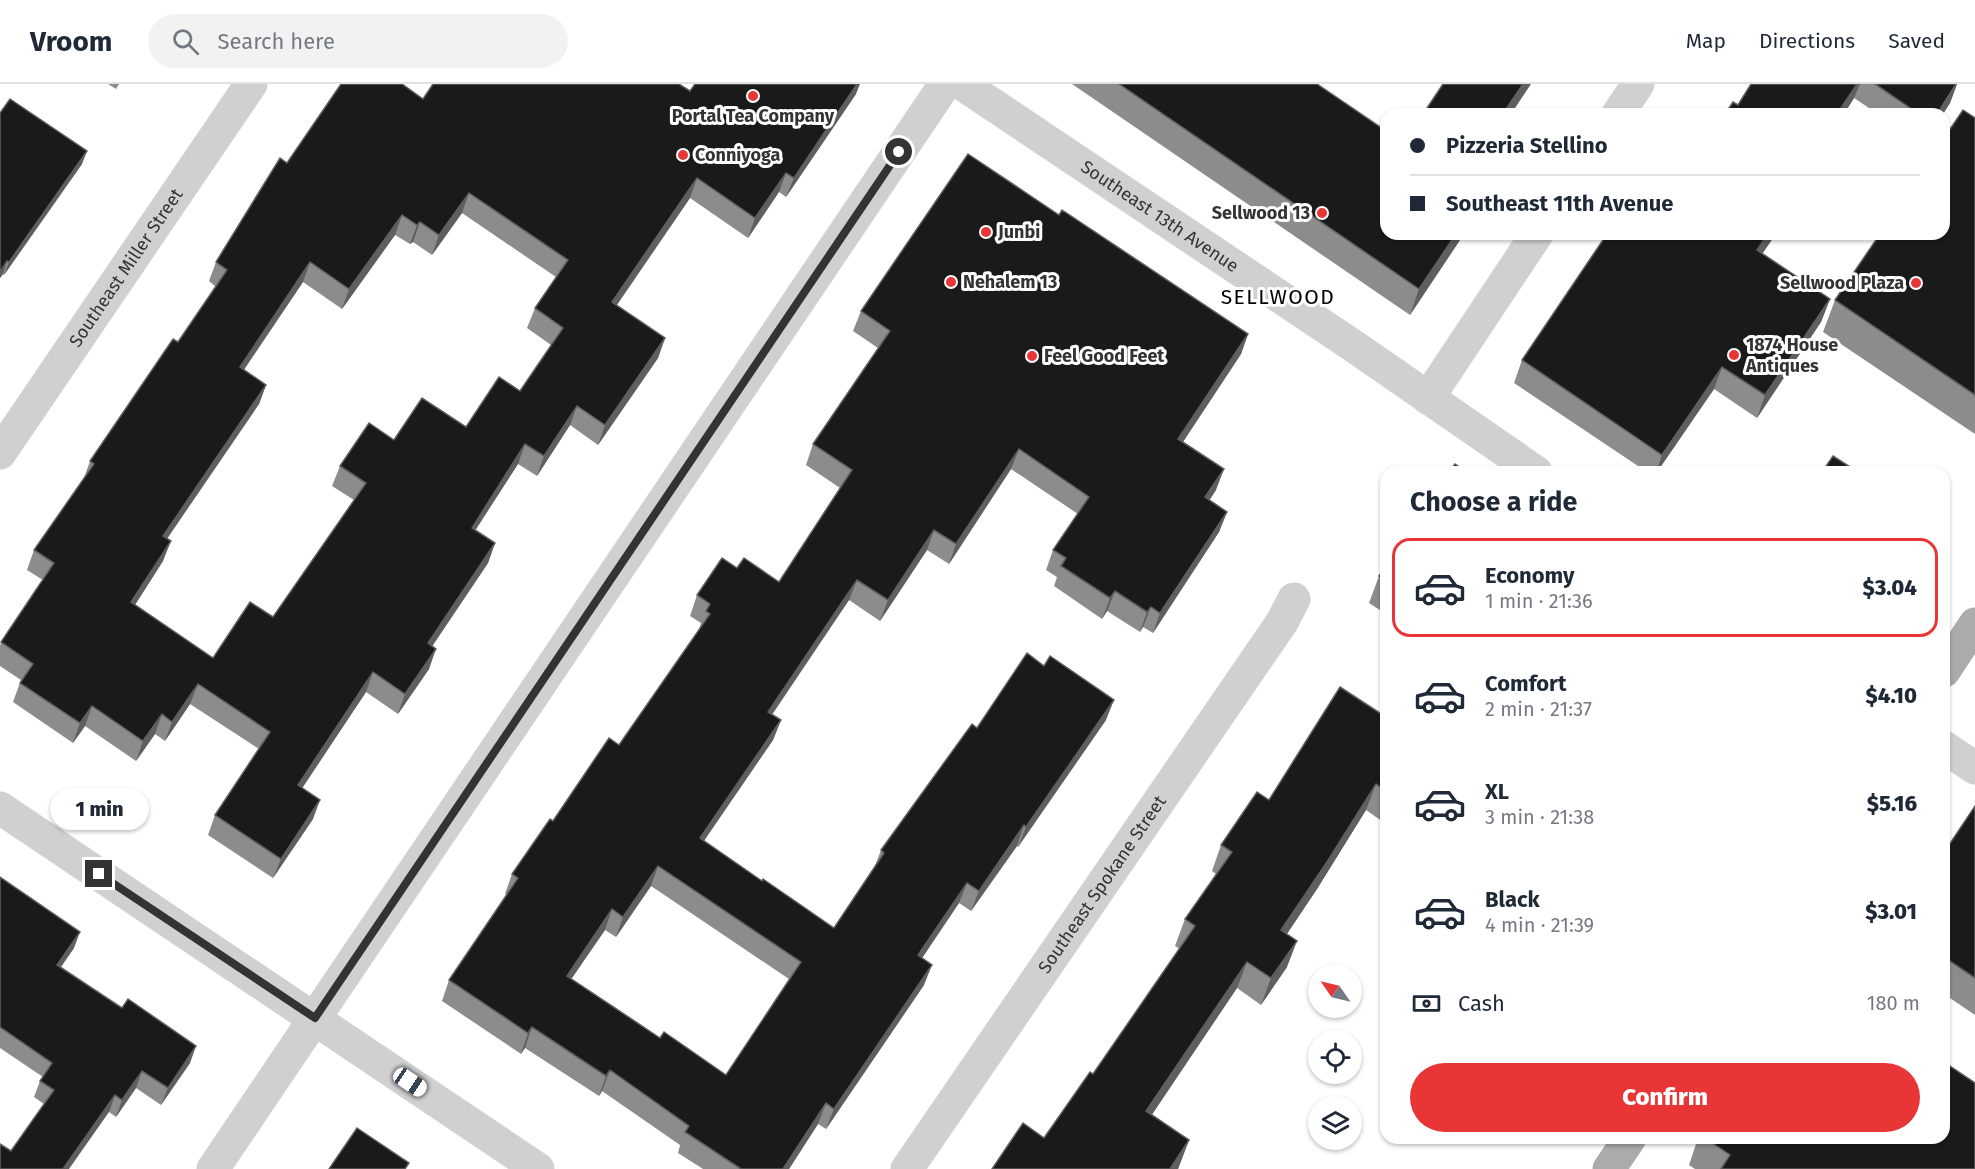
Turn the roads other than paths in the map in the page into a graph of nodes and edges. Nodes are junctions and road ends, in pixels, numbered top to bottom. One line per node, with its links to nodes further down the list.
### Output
1 (251, 84): 8 (street, Southeast Miller Street)
2 (945, 84): 16 (street)
3 (962, 84): 7 (street, Southeast 13th Avenue)
4 (1638, 84): 5 (street)
5 (1622, 108)
6 (1533, 240): 7 (street)
7 (1428, 398): 9 (street, Southeast 13th Avenue)
8 (0, 453)
9 (1527, 466)
10 (1294, 599): 20 (street, Southeast Spokane Street)
11 (1975, 624): 12 (main road)
12 (1950, 662)
13 (1950, 751): 14 (street)
14 (1975, 768)
15 (0, 808): 16 (street)
16 (315, 1018): 18 (street); 19 (street)
17 (1626, 1144): 21 (main road)
18 (213, 1169)
19 (538, 1169)
20 (908, 1169)
21 (1609, 1169)

